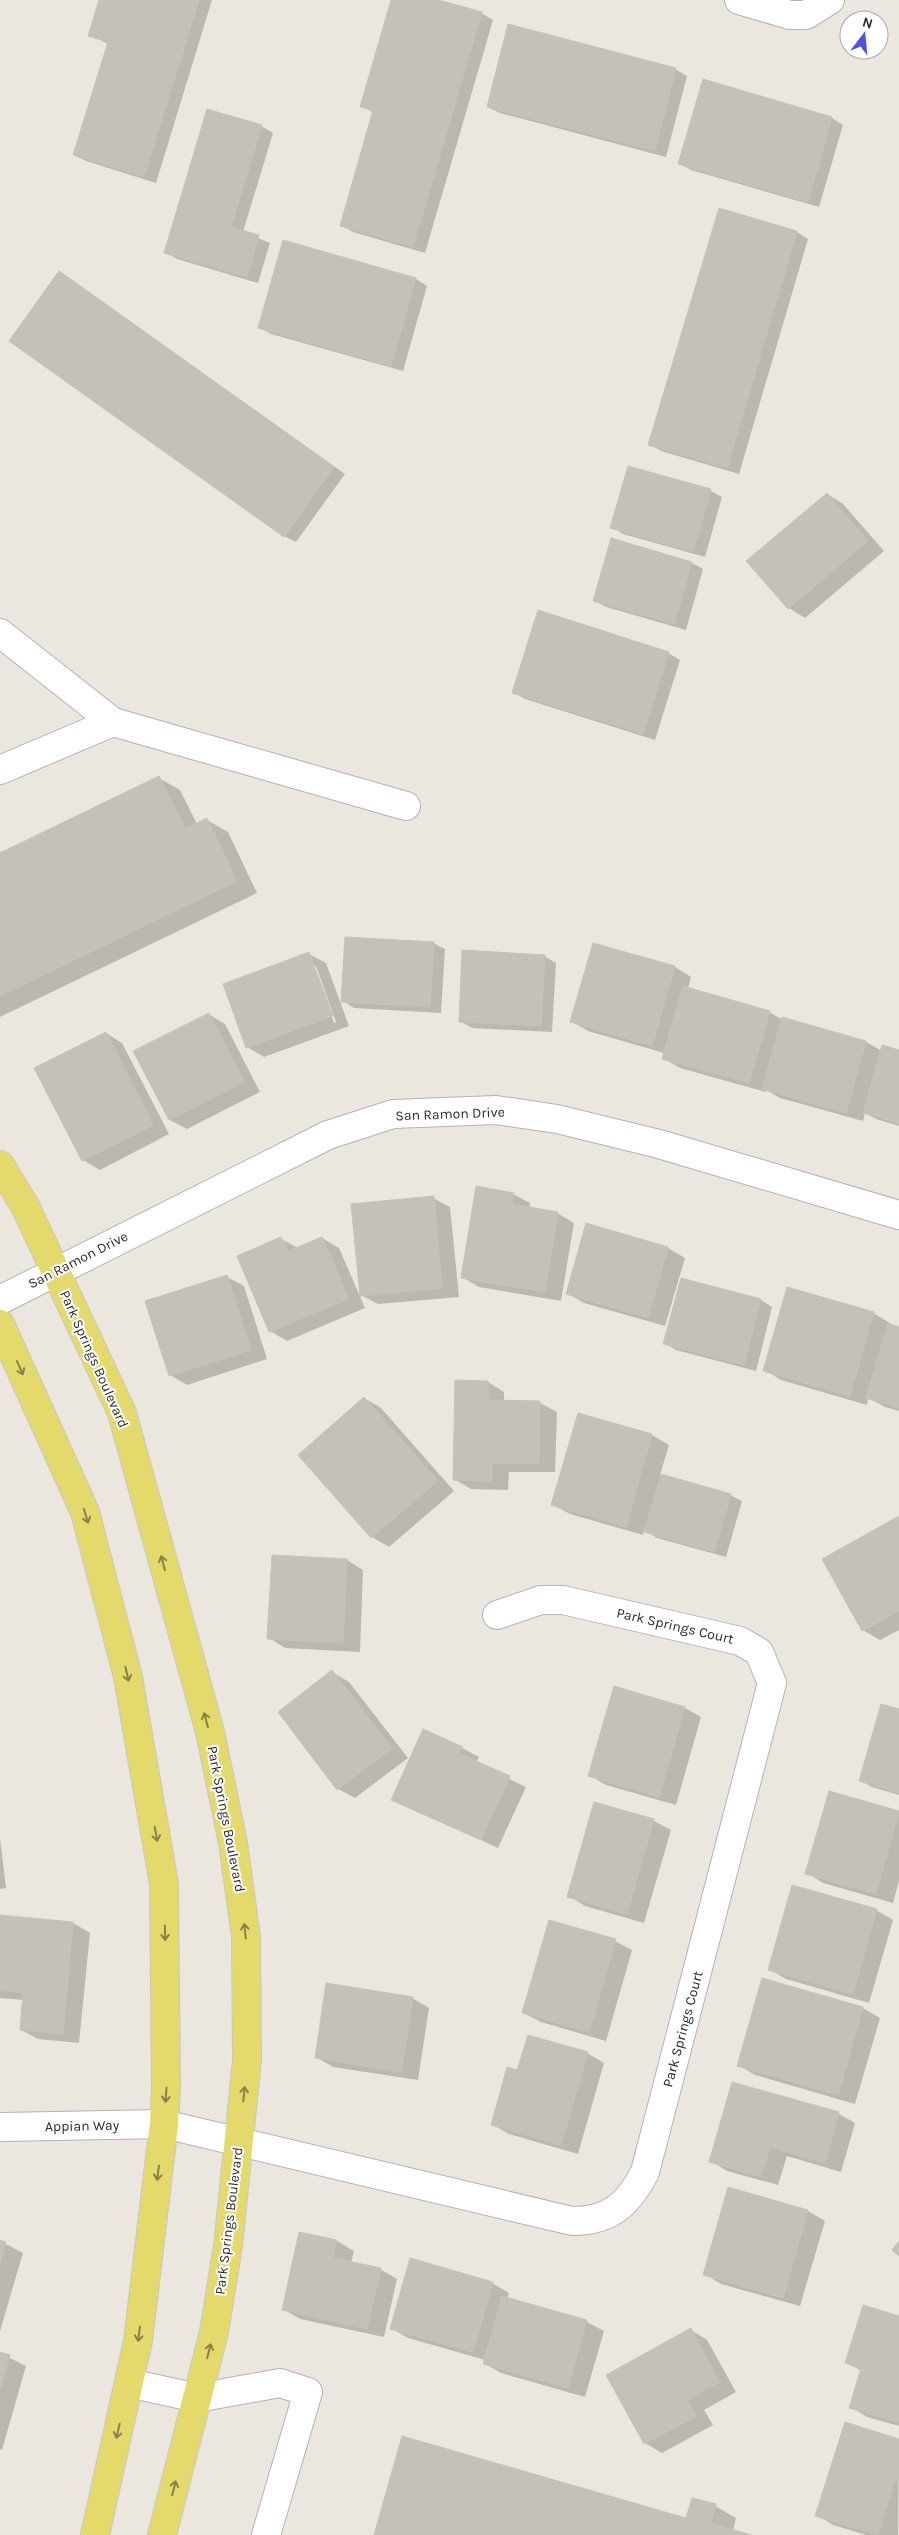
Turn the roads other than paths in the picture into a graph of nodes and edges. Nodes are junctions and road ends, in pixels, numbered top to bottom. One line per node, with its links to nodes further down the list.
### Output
1 (739, 0): 2 (street)
2 (830, 0)
3 (0, 633): 4 (street)
4 (112, 722): 5 (street); 6 (street)
5 (0, 770)
6 (406, 806)
7 (0, 1164): 9 (main road, Park Springs Boulevard)
8 (899, 1215): 9 (street, San Ramon Drive)
9 (56, 1272): 10 (street, San Ramon Drive); 15 (main road, Park Springs Boulevard, one-way to 9)
10 (0, 1300)
11 (0, 1324): 13 (main road, one-way to 13)
12 (497, 1615): 15 (street, Park Springs Court)
13 (164, 2124): 14 (street, Appian Way); 15 (street, Park Springs Court); 16 (main road, one-way to 16)
14 (0, 2127)
15 (239, 2142): 17 (main road, Park Springs Boulevard, one-way to 15)
16 (129, 2383): 17 (street); 18 (main road, one-way to 18)
17 (197, 2398): 19 (main road, Park Springs Boulevard, one-way to 17); 20 (street)
18 (95, 2535)
19 (162, 2535)
20 (266, 2535)

